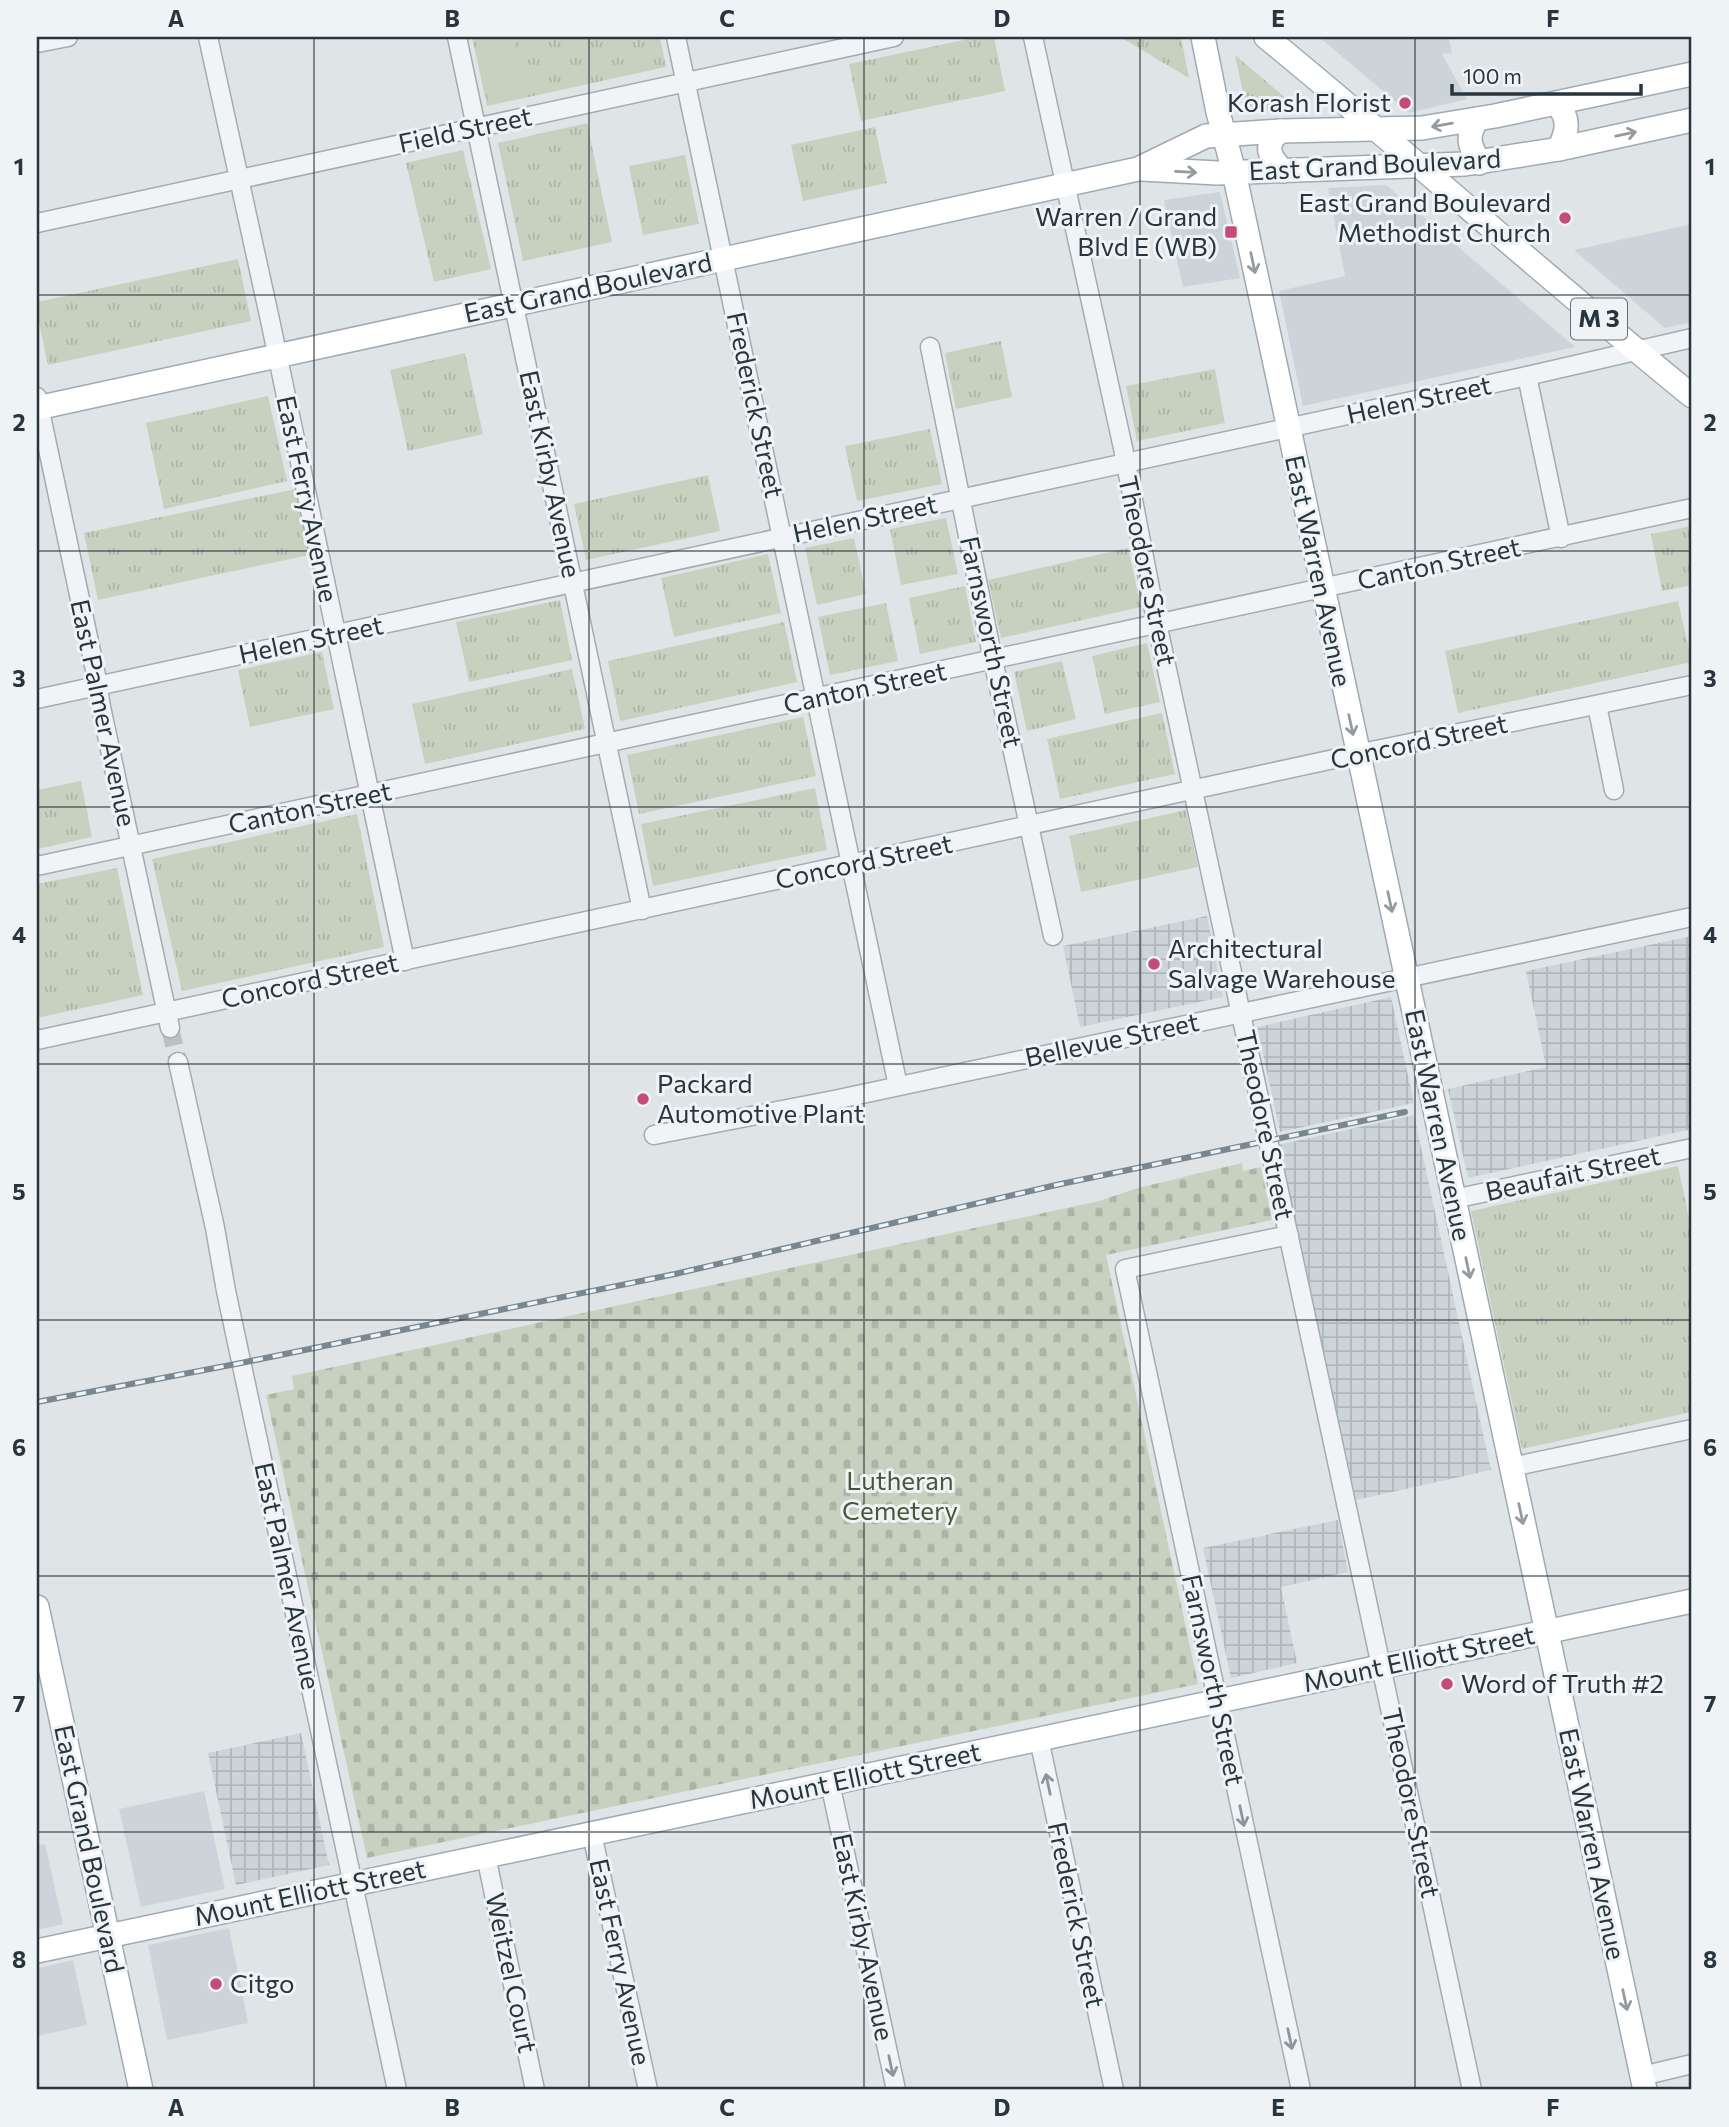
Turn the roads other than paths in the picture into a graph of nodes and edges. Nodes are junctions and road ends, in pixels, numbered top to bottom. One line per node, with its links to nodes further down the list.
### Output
1 (68, 37): 10 (street)
2 (208, 37): 26 (street, East Ferry Avenue)
3 (457, 37): 16 (street, East Kirby Avenue)
4 (676, 37): 12 (street, Frederick Street)
5 (894, 37): 9 (street, Field Street)
6 (1033, 37): 27 (street, Theodore Street)
7 (1203, 37): 19 (main road, East Warren Avenue)
8 (1266, 37): 17 (main road, M 3)
9 (863, 40): 12 (street, Field Street)
10 (37, 43)
11 (1692, 74): 13 (main road, East Grand Boulevard)
12 (686, 82): 16 (street, Field Street); 29 (street, Frederick Street)
13 (1557, 103): 14 (main road, East Grand Boulevard); 20 (main road)
14 (1477, 119): 17 (main road, East Grand Boulevard, one-way to 17); 21 (main road)
15 (1692, 120): 20 (main road, East Grand Boulevard, one-way to 15)
16 (477, 128): 26 (street, Field Street); 30 (street, East Kirby Avenue)
17 (1375, 129): 18 (main road, East Grand Boulevard); 22 (main road, M 3)
18 (1280, 131): 19 (main road, East Grand Boulevard); 24 (main road)
19 (1224, 135): 23 (main road, East Grand Boulevard); 25 (main road, East Warren Avenue)
20 (1559, 149): 21 (main road, East Grand Boulevard)
21 (1479, 163): 22 (main road, East Grand Boulevard)
22 (1420, 167): 24 (main road, East Grand Boulevard); 33 (main road, M 3)
23 (1139, 169): 25 (main road, East Grand Boulevard, one-way to 25); 27 (main road, East Grand Boulevard)
24 (1283, 171): 25 (main road, East Grand Boulevard)
25 (1234, 172): 38 (main road, East Warren Avenue, one-way to 38)
26 (239, 179): 28 (street, Field Street); 34 (street, East Ferry Avenue)
27 (1065, 185): 29 (main road, East Grand Boulevard); 39 (street, Theodore Street)
28 (37, 223)
29 (723, 259): 30 (main road, East Grand Boulevard); 42 (street, Frederick Street)
30 (515, 304): 34 (main road, East Grand Boulevard); 44 (street, East Kirby Avenue)
31 (1692, 338): 33 (street, Helen Street)
32 (930, 347): 40 (street, Farnsworth Street)
33 (1637, 351): 35 (street, Helen Street); 36 (main road, M 3)
34 (277, 355): 37 (main road, East Grand Boulevard); 47 (street, East Ferry Avenue)
35 (1527, 376): 38 (street, Helen Street); 43 (street)
36 (1692, 396)
37 (38, 404): 50 (street, East Palmer Avenue)
38 (1288, 428): 39 (street, Helen Street); 45 (main road, East Warren Avenue)
39 (1124, 463): 40 (street, Helen Street); 46 (street, Theodore Street)
40 (961, 499): 42 (street, Helen Street); 48 (street, Farnsworth Street)
41 (1692, 508): 43 (street, Canton Street)
42 (782, 536): 44 (street, Helen Street); 52 (street, Frederick Street)
43 (1561, 538): 45 (street, Canton Street)
44 (572, 583): 47 (street, Helen Street); 54 (street, East Kirby Avenue)
45 (1322, 589): 46 (street, Canton Street); 55 (main road, East Warren Avenue, one-way to 55)
46 (1158, 625): 48 (street, Canton Street); 57 (street, Theodore Street)
47 (335, 634): 50 (street, Helen Street); 58 (street, East Ferry Avenue)
48 (993, 660): 52 (street, Canton Street); 59 (street, Farnsworth Street)
49 (1692, 685): 53 (street, Concord Street)
50 (97, 686): 51 (street, Helen Street); 60 (street, East Palmer Avenue)
51 (37, 699)
52 (816, 699): 54 (street, Canton Street); 61 (street, Frederick Street)
53 (1597, 705): 55 (street, Concord Street); 56 (street)
54 (608, 742): 58 (street, Canton Street); 63 (street, East Kirby Avenue)
55 (1357, 754): 57 (street, Concord Street); 67 (main road, East Warren Avenue, one-way to 67)
56 (1614, 790)
57 (1194, 791): 59 (street, Concord Street); 68 (street, Theodore Street)
58 (369, 796): 60 (street, Canton Street); 66 (street, East Ferry Avenue)
59 (1030, 827): 61 (street, Concord Street); 65 (street, Farnsworth Street)
60 (131, 846): 62 (street, Canton Street); 69 (street, East Palmer Avenue)
61 (851, 865): 63 (street, Concord Street); 72 (street, Frederick Street)
62 (37, 866)
63 (642, 910): 66 (street, Concord Street)
64 (1692, 917): 67 (street, Bellevue Street)
65 (1053, 936)
66 (405, 961): 69 (street, Concord Street)
67 (1406, 978): 68 (street, Bellevue Street); 75 (main road, East Warren Avenue)
68 (1241, 1013): 72 (street, Bellevue Street); 76 (street, Theodore Street)
69 (169, 1020): 70 (street, Concord Street)
70 (37, 1040)
71 (178, 1062): 88 (street, East Palmer Avenue)
72 (898, 1086): 73 (street, Bellevue Street)
73 (654, 1135)
74 (1692, 1151): 75 (street, Beaufait Street)
75 (1454, 1199): 78 (main road, East Warren Avenue, one-way to 78)
76 (1289, 1235): 82 (street, Theodore Street); 83 (street, Farnsworth Street)
77 (1692, 1429): 78 (street)
78 (1511, 1467): 81 (main road, East Warren Avenue, one-way to 81)
79 (1692, 1601): 81 (main road, Mount Elliott Street)
80 (37, 1608): 89 (main road, East Grand Boulevard)
81 (1546, 1632): 82 (main road, Mount Elliott Street); 92 (main road, East Warren Avenue, one-way to 92)
82 (1382, 1667): 83 (main road, Mount Elliott Street); 100 (street, Theodore Street)
83 (1217, 1702): 84 (main road, Mount Elliott Street); 99 (street, Farnsworth Street, one-way to 99)
84 (1039, 1740): 85 (main road, Mount Elliott Street); 98 (street, Frederick Street, one-way to 84)
85 (830, 1783): 86 (main road, Mount Elliott Street); 97 (street, East Kirby Avenue, one-way to 97)
86 (592, 1834): 87 (main road, Mount Elliott Street); 96 (street, East Ferry Avenue)
87 (486, 1856): 88 (main road, Mount Elliott Street); 95 (street, Weitzel Court)
88 (352, 1884): 89 (main road, Mount Elliott Street); 94 (street, East Palmer Avenue)
89 (108, 1936): 90 (main road, Mount Elliott Street); 93 (main road, East Grand Boulevard)
90 (37, 1951)
91 (1692, 2064): 92 (street)
92 (1643, 2083)
93 (141, 2090)
94 (397, 2090)
95 (535, 2090)
96 (648, 2090)
97 (896, 2090)
98 (1114, 2090)
99 (1301, 2090)
100 (1472, 2090)

